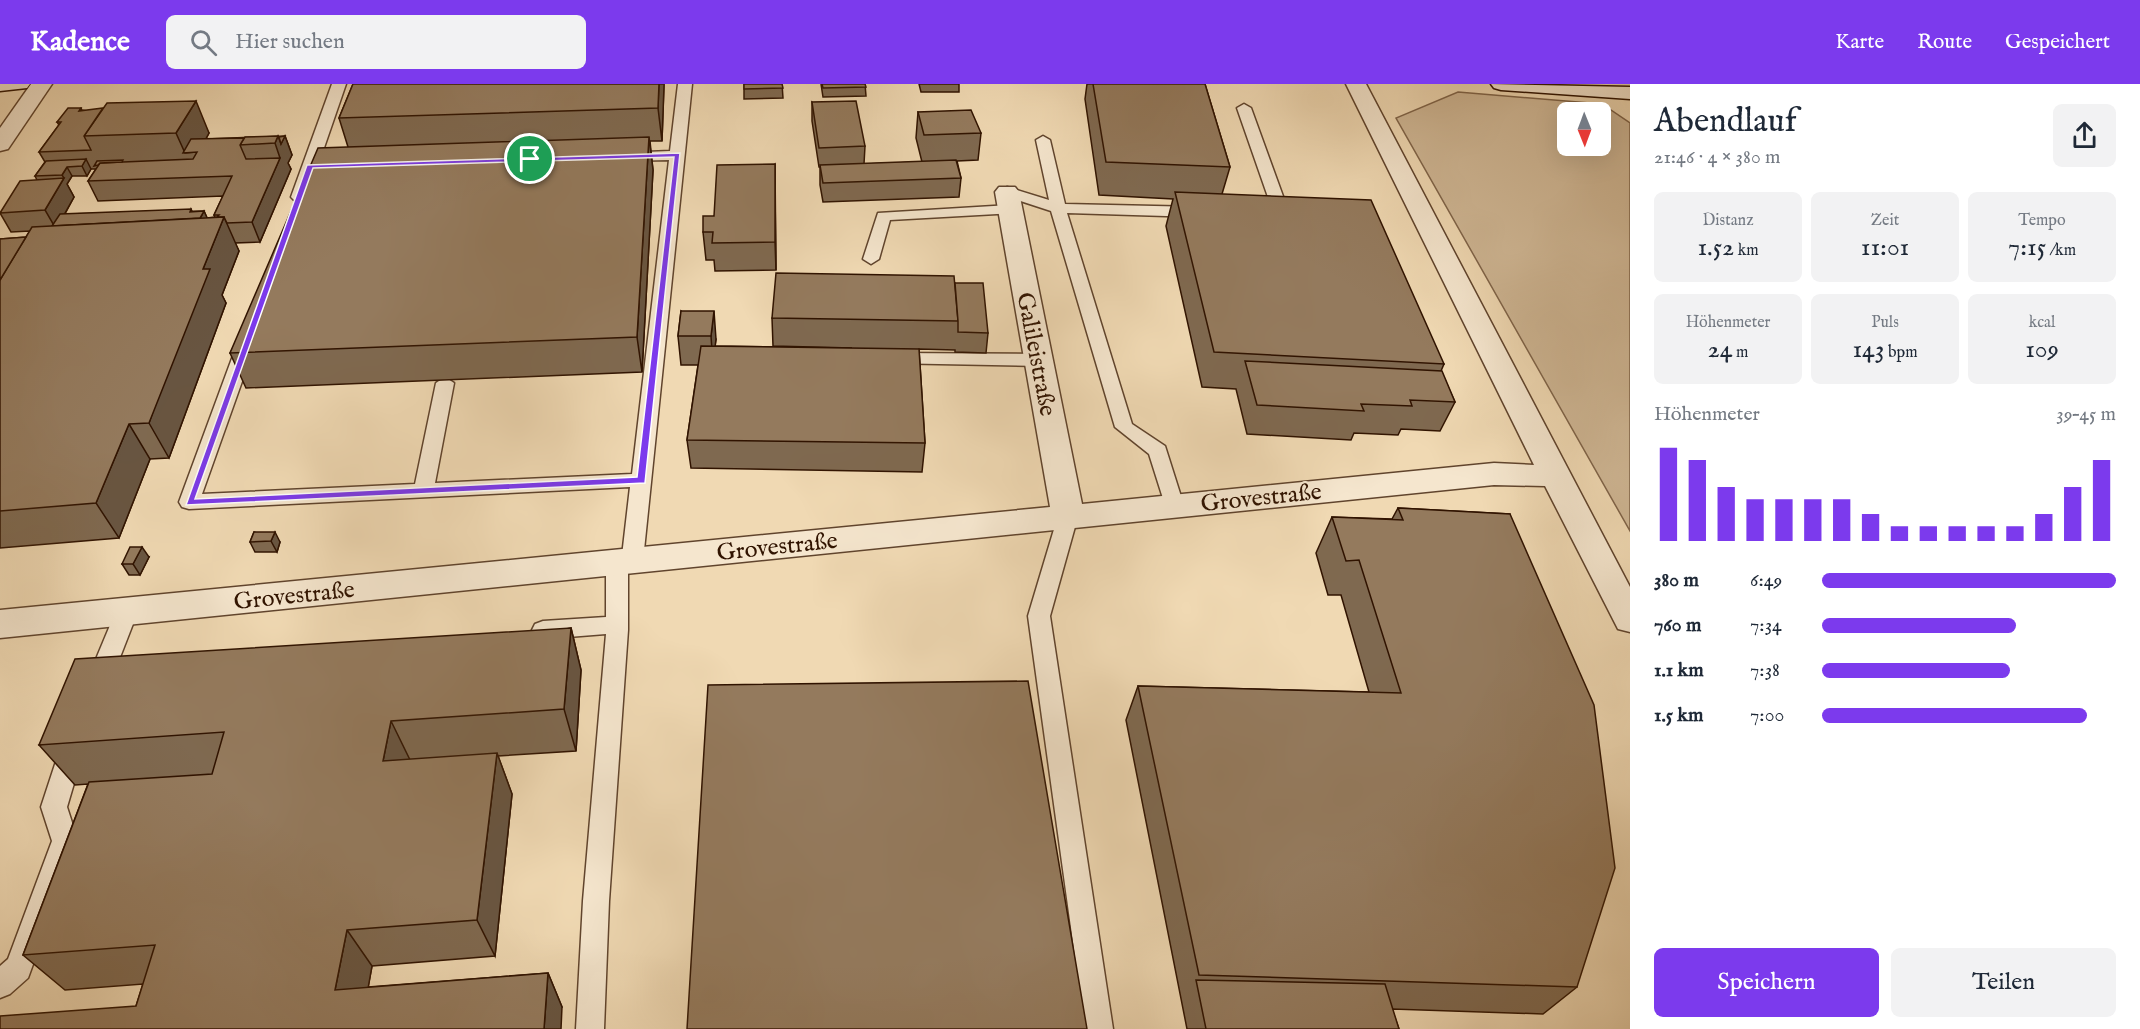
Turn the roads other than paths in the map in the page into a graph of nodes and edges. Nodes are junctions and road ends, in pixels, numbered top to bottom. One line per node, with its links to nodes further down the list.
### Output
1 (20, 84): 7 (street)
2 (42, 84): 13 (street)
3 (339, 84): 18 (lane)
4 (685, 84): 14 (lane)
5 (1356, 84): 26 (street)
6 (1501, 84): 8 (street)
7 (0, 85)
8 (1574, 89): 9 (street); 10 (street)
9 (1630, 93)
10 (1630, 105)
11 (1244, 108): 19 (lane)
12 (1043, 140): 17 (lane)
13 (0, 144)
14 (677, 155): 15 (lane); 27 (lane)
15 (606, 157)
16 (1009, 201): 17 (lane); 21 (lane); 24 (street, Galileistraße)
17 (1058, 208): 20 (lane); 29 (lane)
18 (294, 211)
19 (1236, 211)
20 (1214, 212)
21 (871, 259)
22 (254, 323): 28 (lane)
23 (877, 359): 24 (lane)
24 (1039, 360): 30 (street, Galileistraße)
25 (445, 383): 28 (lane)
26 (1555, 476): 29 (street, Grovestraße); 33 (street)
27 (641, 480): 28 (lane); 31 (lane)
28 (423, 491)
29 (1174, 506): 30 (street, Grovestraße)
30 (1068, 516): 31 (street, Grovestraße); 39 (lane)
31 (625, 561): 32 (street, Grovestraße); 35 (lane)
32 (127, 612): 34 (street, Grovestraße); 37 (lane)
33 (1630, 619)
34 (0, 624)
35 (617, 625): 36 (lane); 38 (lane)
36 (519, 632)
37 (0, 984)
38 (590, 1029)
39 (1099, 1029)

